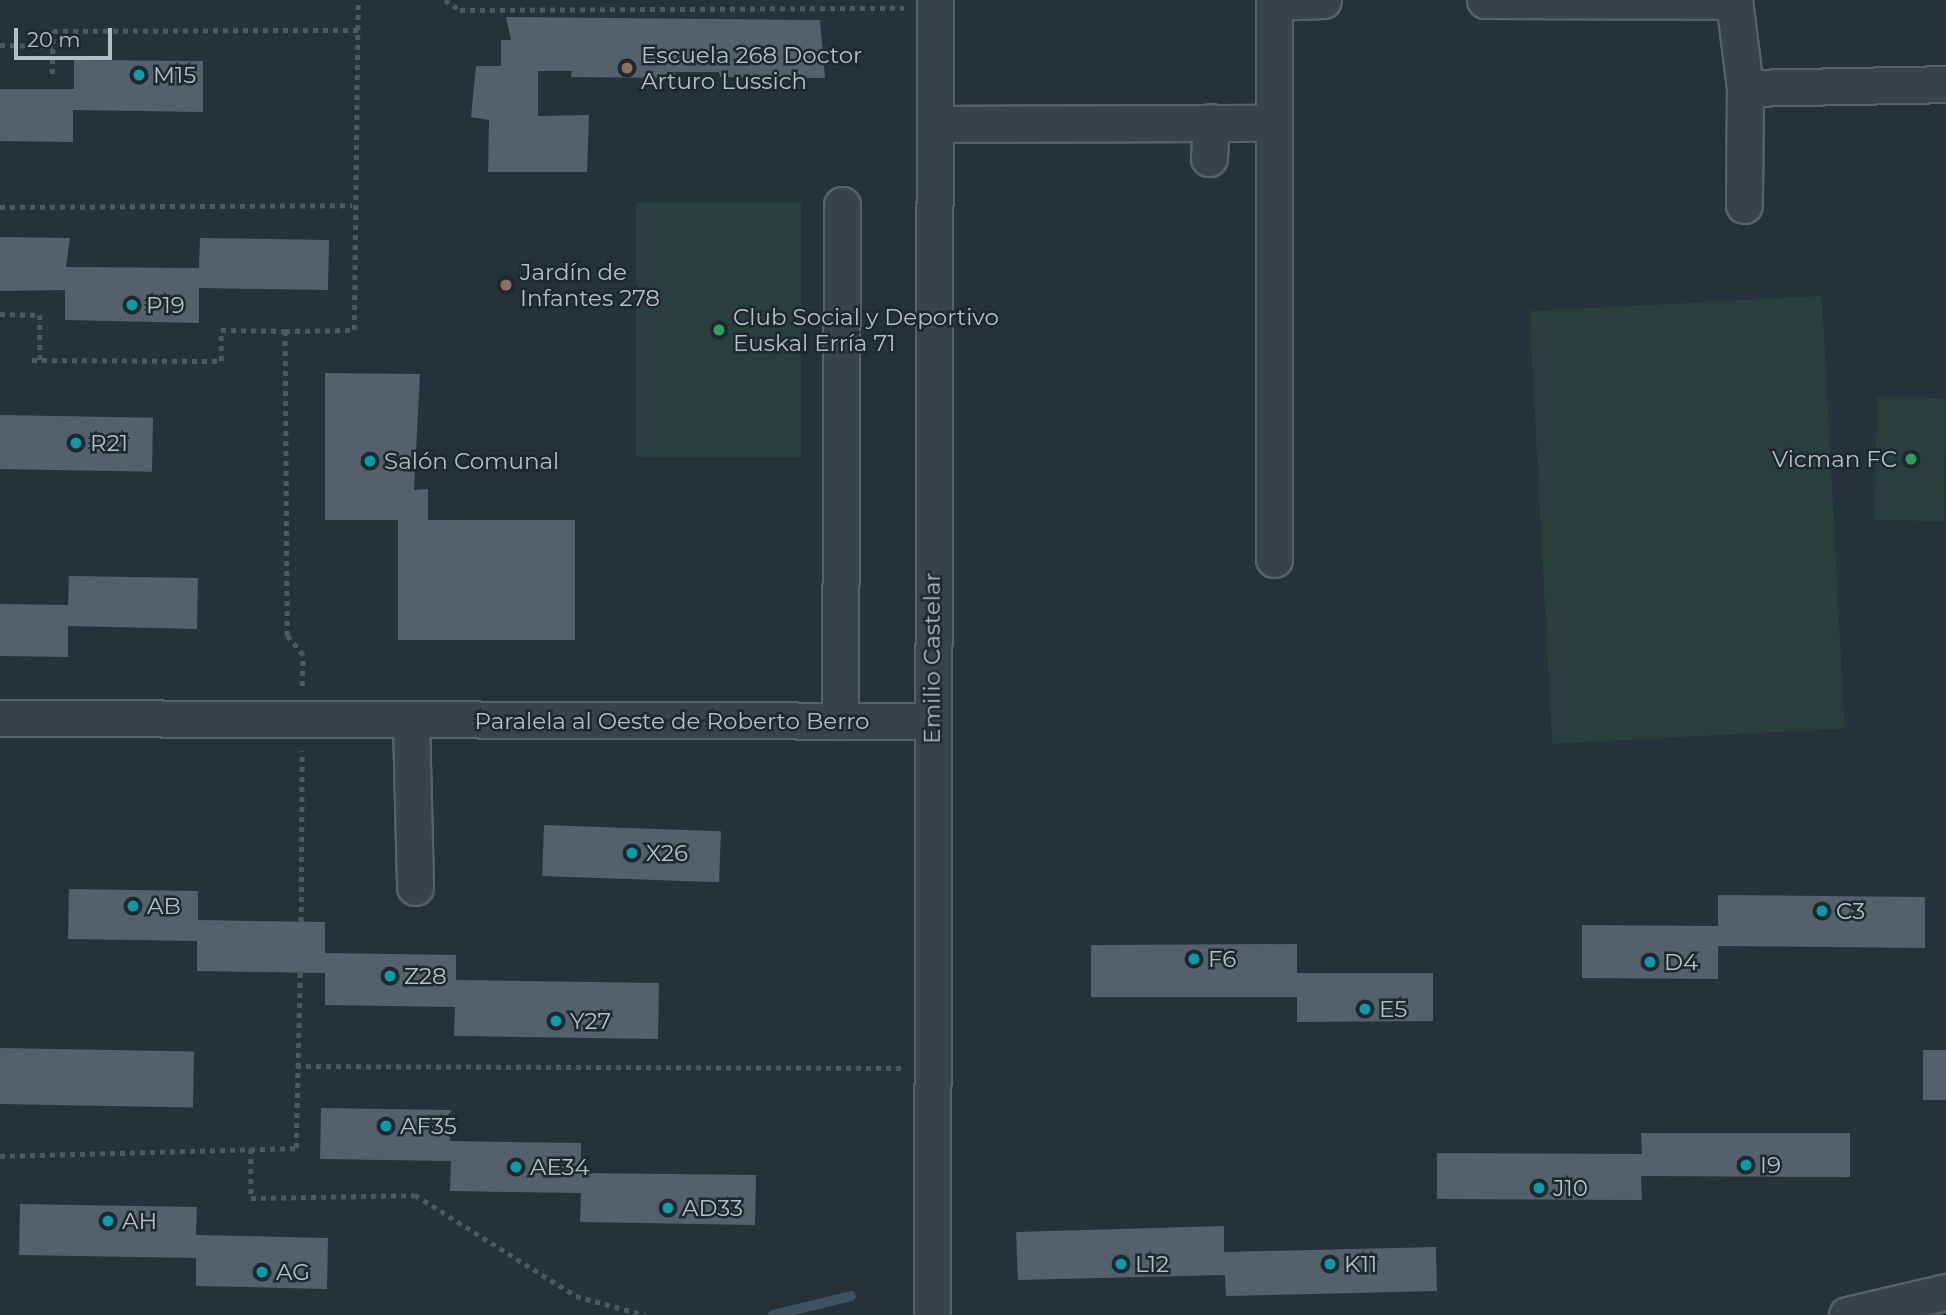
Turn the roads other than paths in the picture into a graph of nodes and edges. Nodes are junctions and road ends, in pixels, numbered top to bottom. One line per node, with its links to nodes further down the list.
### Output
1 (1323, 0): 3 (street)
2 (1485, 0): 4 (street)
3 (1274, 1): 9 (street)
4 (1734, 1): 7 (street)
5 (935, 4): 10 (street, Emilio Castelar)
6 (1946, 84): 7 (street)
7 (1745, 88): 13 (street)
8 (1211, 122): 9 (street); 10 (street); 11 (street)
9 (1274, 122): 14 (street)
10 (936, 124): 18 (street, Emilio Castelar)
11 (1209, 158)
12 (842, 205): 16 (street)
13 (1744, 205)
14 (1274, 559)
15 (0, 718): 17 (street, Paralela al Oeste de Roberto Berro)
16 (840, 720): 17 (street, Paralela al Oeste de Roberto Berro); 18 (street, Paralela al Oeste de Roberto Berro)
17 (411, 721): 19 (street)
18 (933, 721): 21 (street, Emilio Castelar)
19 (415, 887)
20 (1946, 1292): 22 (street)
21 (932, 1315)
22 (1847, 1315)

